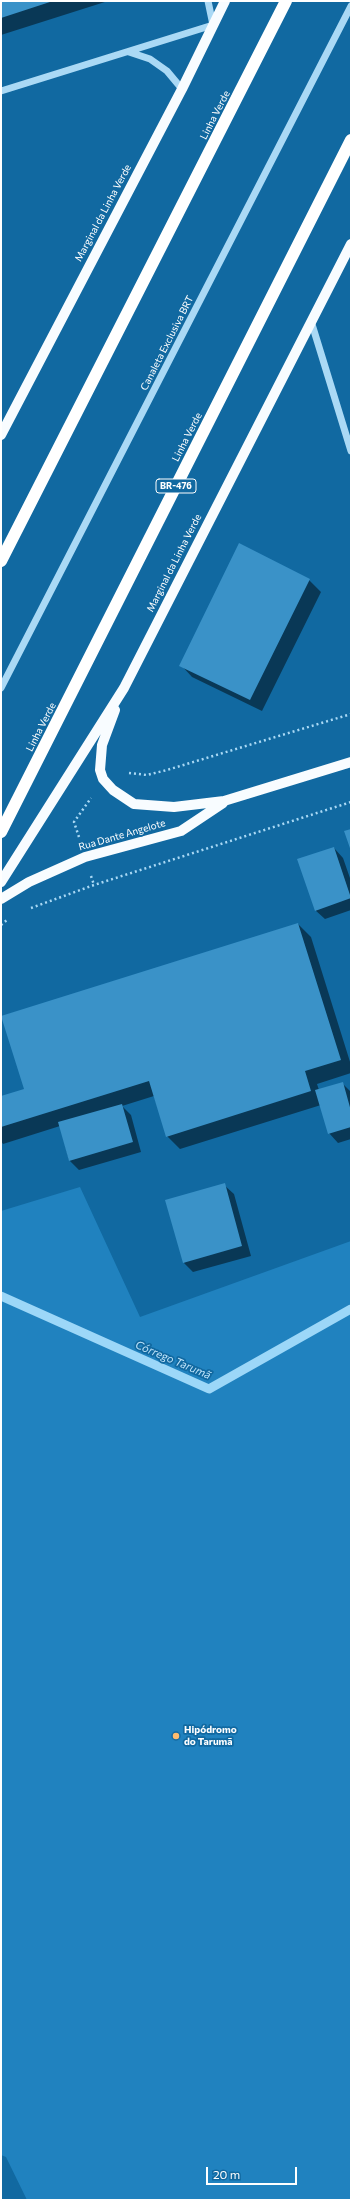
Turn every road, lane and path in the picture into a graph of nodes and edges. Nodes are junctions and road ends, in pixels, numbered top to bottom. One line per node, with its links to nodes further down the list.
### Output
1 (208, 1): 5 (street)
2 (225, 1): 5 (main road, Marginal da Linha Verde)
3 (286, 1): 14 (highway, Linha Verde)
4 (351, 6): 15 (street, Canaleta Exclusiva BRT)
5 (213, 25): 6 (street); 7 (main road, Marginal da Linha Verde)
6 (129, 52): 7 (street); 8 (street)
7 (182, 88): 12 (main road, Marginal da Linha Verde)
8 (1, 91)
9 (351, 140): 22 (highway, Linha Verde / BR-476)
10 (351, 244): 11 (main road, Marginal da Linha Verde)
11 (312, 321): 13 (street); 16 (main road, Marginal da Linha Verde)
12 (1, 435)
13 (351, 451)
14 (1, 561)
15 (1, 688)
16 (124, 688): 20 (main road, Rua Dante Angelote); 23 (main road, Marginal da Linha Verde)
17 (351, 714): 19 (path)
18 (351, 762): 20 (main road, Rua Dante Angelote)
19 (124, 770)
20 (224, 802): 24 (main road, Rua Dante Angelote)
21 (351, 802): 25 (path)
22 (1, 832)
23 (1, 882)
24 (1, 899)
25 (24, 911)
26 (10, 919): 27 (path)
27 (1, 925)

